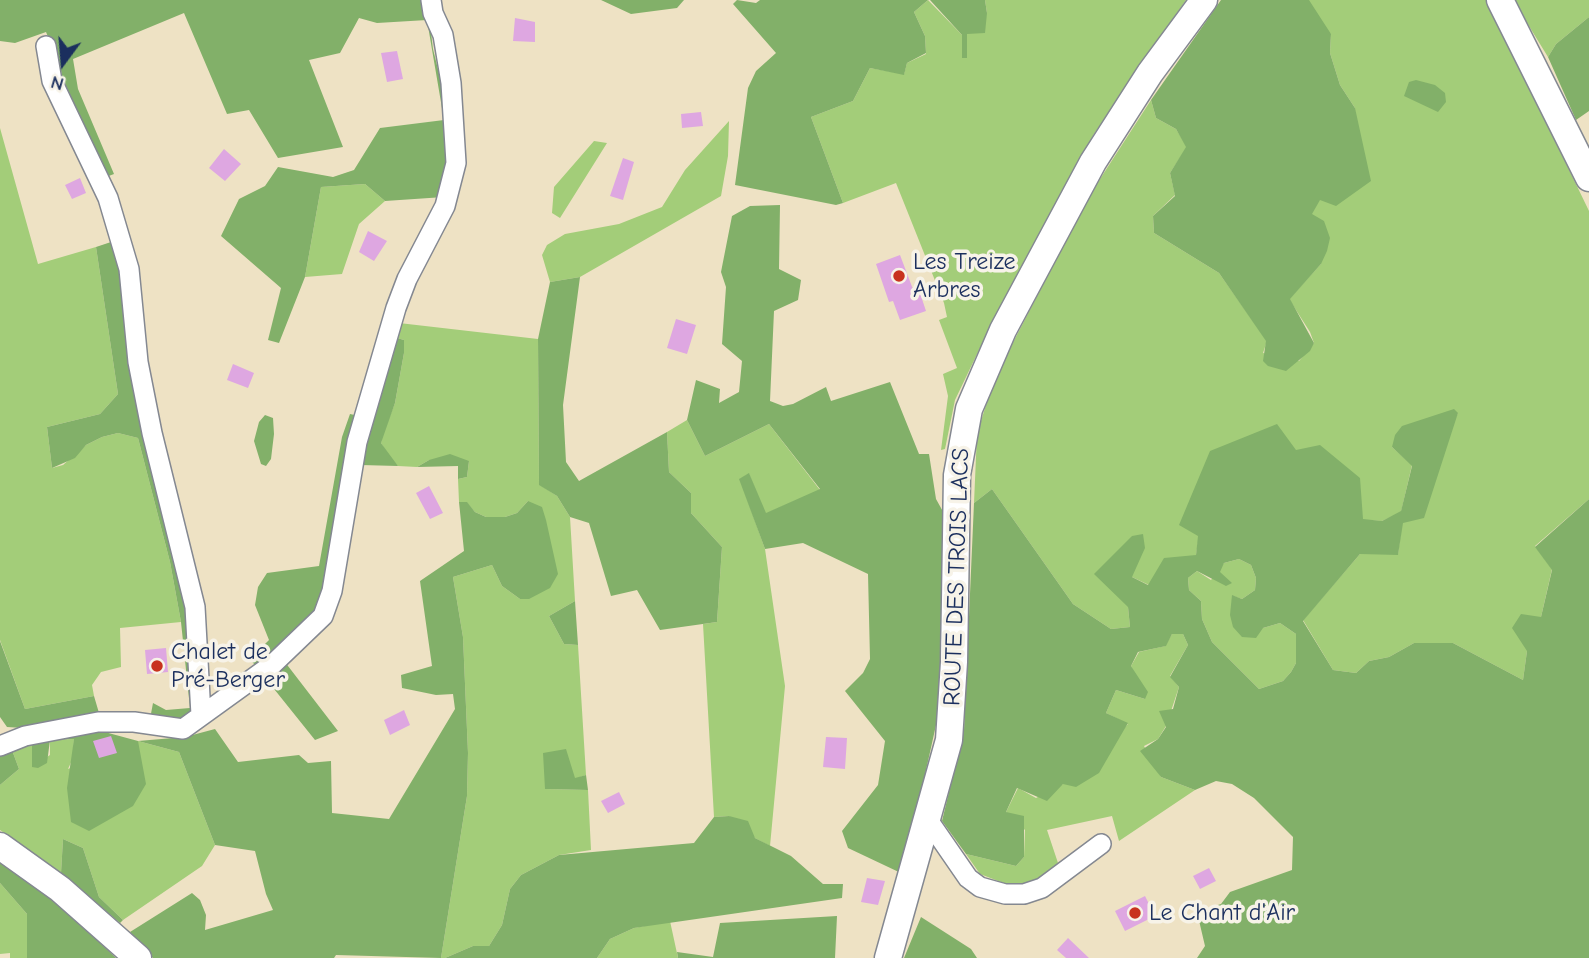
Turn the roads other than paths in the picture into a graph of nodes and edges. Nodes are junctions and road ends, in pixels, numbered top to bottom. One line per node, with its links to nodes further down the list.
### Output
1 (1204, 0): 8 (street, ROUTE DES TROIS LACS)
2 (1500, 0): 5 (street)
3 (432, 6): 6 (street)
4 (46, 46): 6 (street)
5 (1589, 178)
6 (201, 715): 7 (street)
7 (0, 746)
8 (928, 820): 9 (street); 12 (street, ROUTE DES TROIS LACS)
9 (1101, 845)
10 (0, 846): 11 (street)
11 (138, 958)
12 (888, 958)

